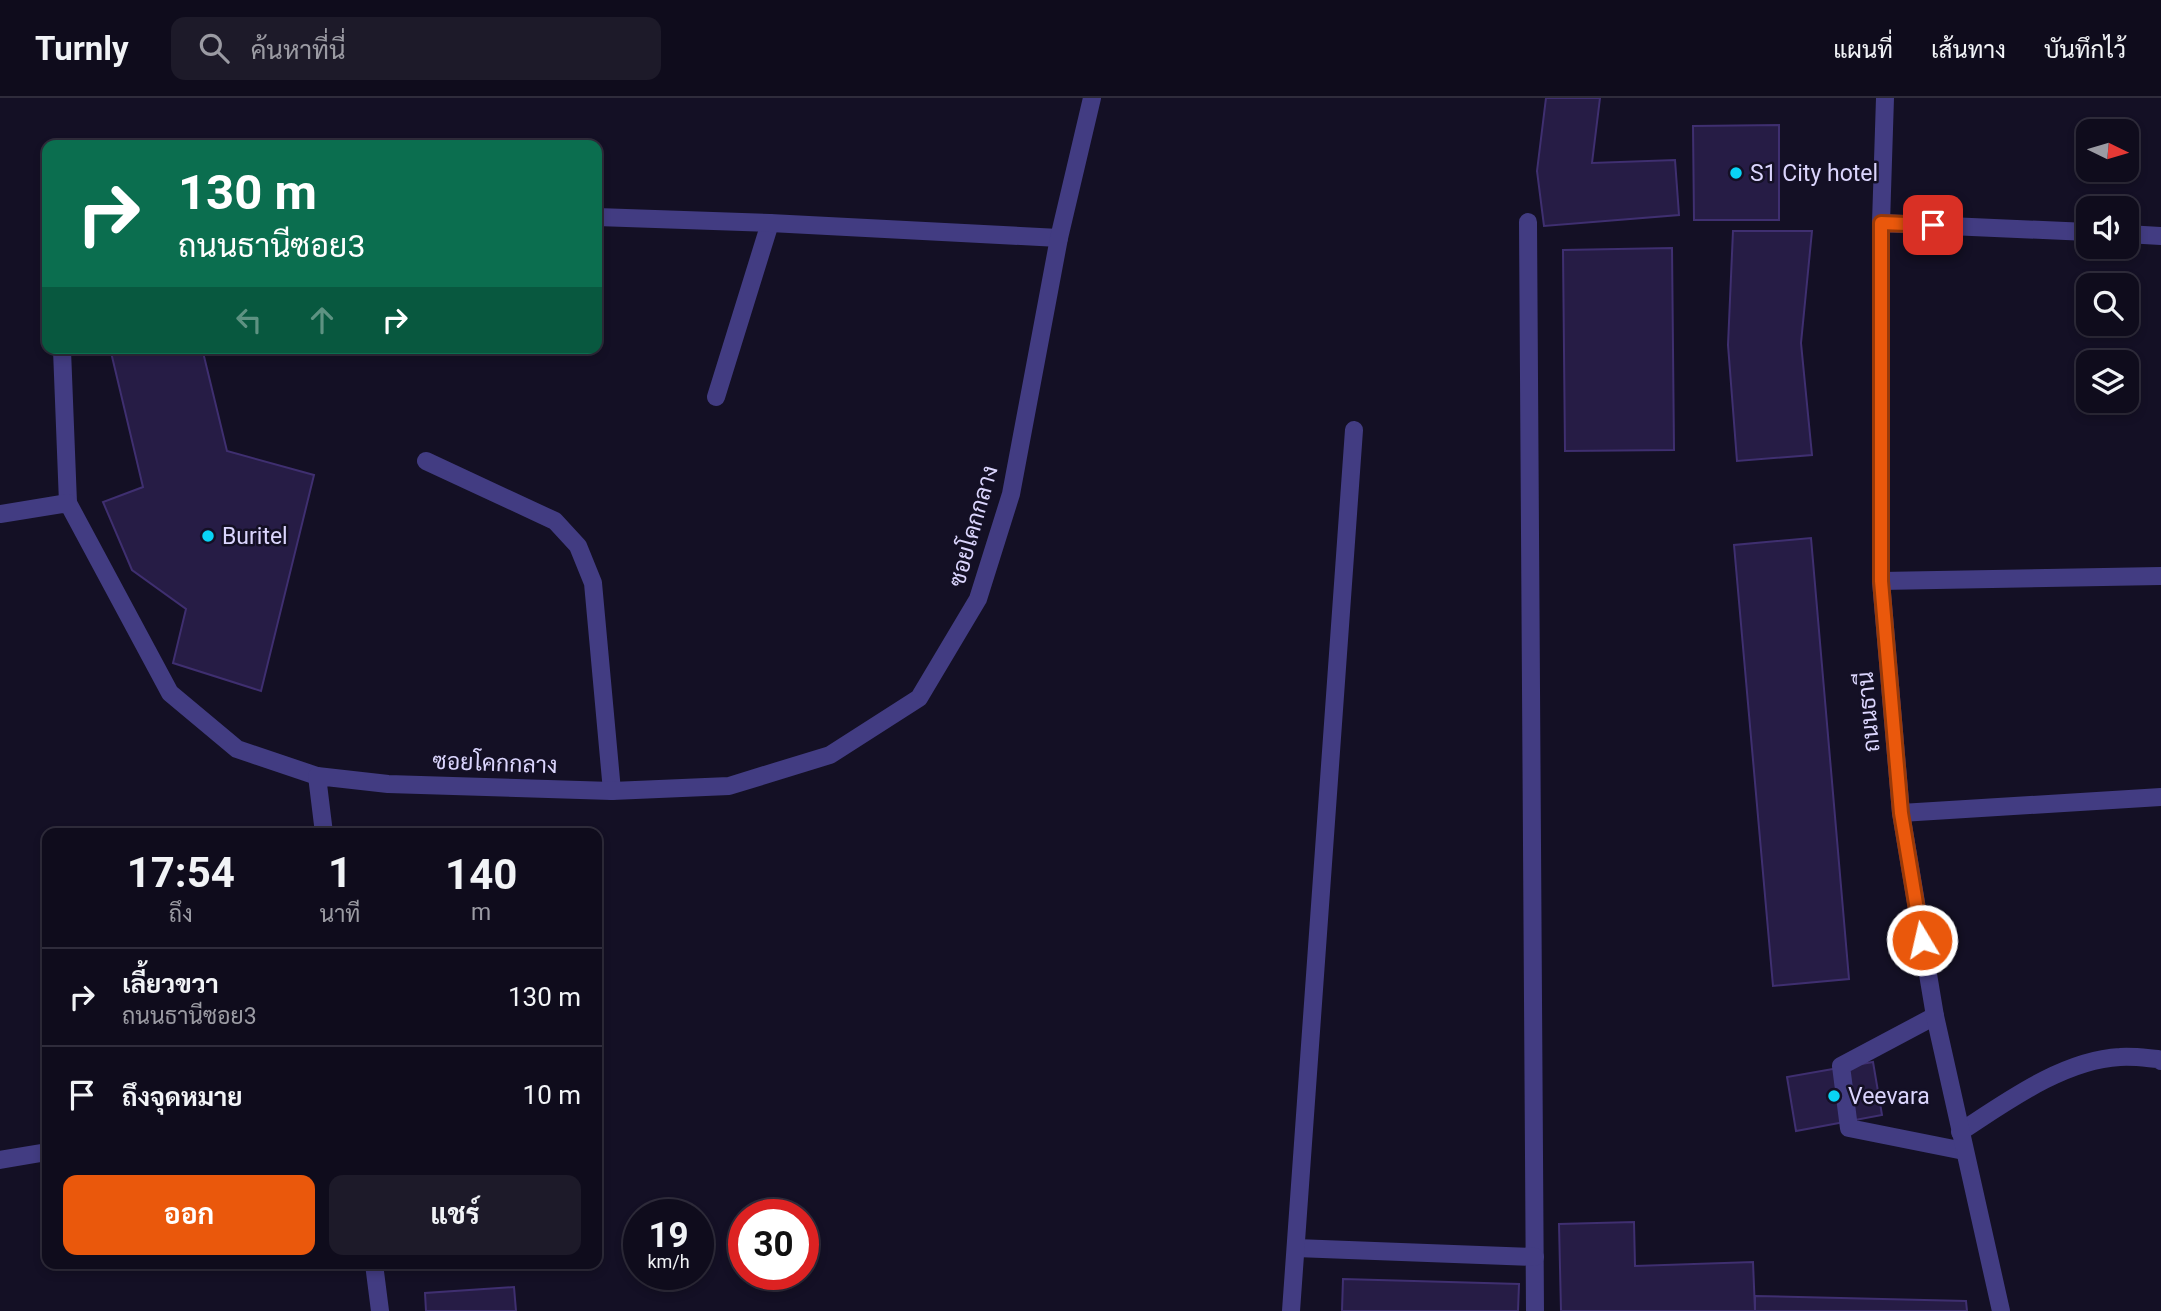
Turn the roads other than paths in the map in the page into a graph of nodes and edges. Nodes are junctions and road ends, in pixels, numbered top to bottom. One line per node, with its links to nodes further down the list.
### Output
1 (1092, 98): 10 (street, ซอยโคกกลาง)
2 (1885, 98): 6 (street, ถนนธานี)
3 (602, 217): 5 (street)
4 (1528, 222): 31 (street)
5 (769, 223): 10 (street); 12 (street)
6 (1881, 223): 7 (street); 18 (street, ถนนธานี)
7 (2076, 231)
8 (2139, 235): 9 (street)
9 (2161, 236)
10 (1059, 237): 20 (street, ซอยโคกกลาง)
11 (62, 354): 15 (street)
12 (716, 397)
13 (1354, 430): 30 (street)
14 (426, 461): 20 (street)
15 (68, 503): 16 (street); 19 (street, ซอยโคกกลาง)
16 (0, 514)
17 (2161, 576): 18 (street)
18 (1881, 581): 22 (street, ถนนธานี)
19 (317, 776): 20 (street, ซอยโคกกลาง); 23 (street)
20 (612, 791)
21 (2161, 797): 22 (street)
22 (1901, 813): 24 (street, ถนนธานี)
23 (323, 828)
24 (1935, 1016): 26 (street, ถนนธานี); 27 (street)
25 (2161, 1061): 26 (street)
26 (1960, 1132): 27 (street, ถนนธานี)
27 (1964, 1151): 36 (street, ถนนธานี)
28 (42, 1153): 29 (street)
29 (0, 1160)
30 (1296, 1248): 31 (street); 34 (street)
31 (1535, 1257): 35 (street)
32 (375, 1269): 33 (street)
33 (380, 1311)
34 (1291, 1311)
35 (1535, 1311)
36 (2001, 1311)

